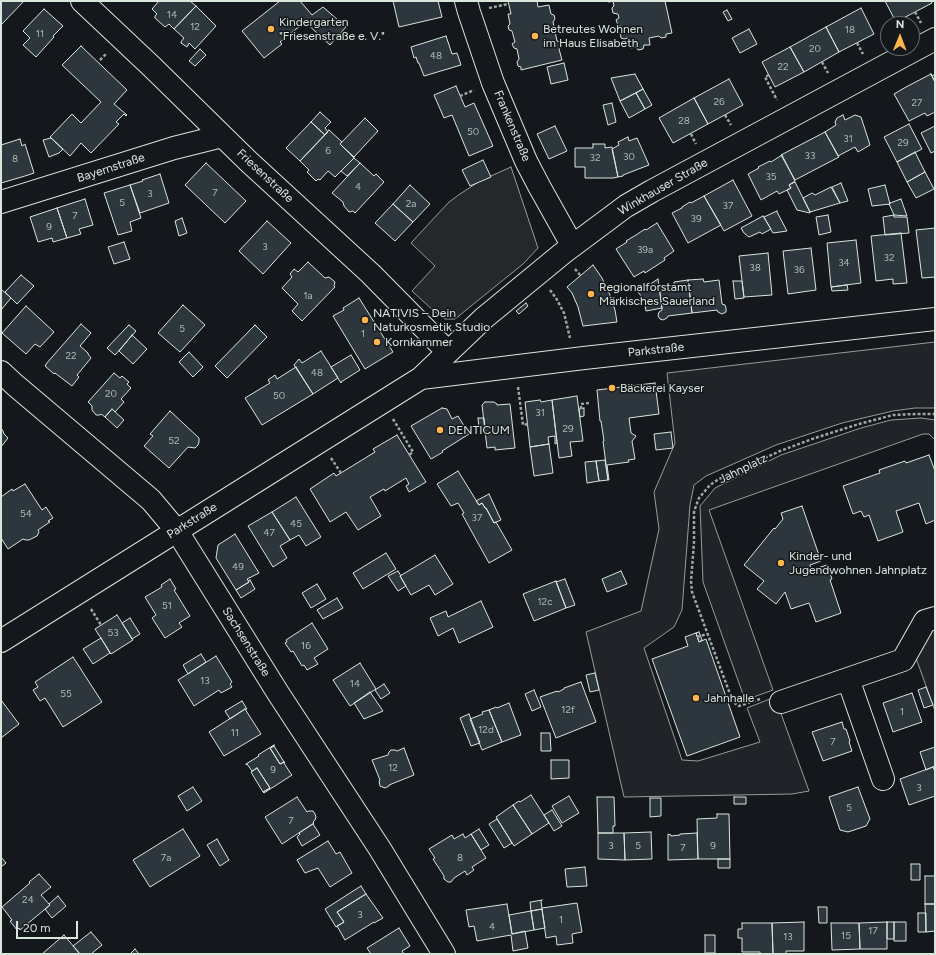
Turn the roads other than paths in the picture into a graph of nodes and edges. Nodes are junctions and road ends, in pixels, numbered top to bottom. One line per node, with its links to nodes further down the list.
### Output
1 (82, 1): 4 (street, Friesenstraße)
2 (466, 1): 6 (street, Frankenstraße)
3 (929, 32): 6 (street, Winkhauser Straße)
4 (222, 136): 5 (street, Bayernstraße); 8 (street, Friesenstraße)
5 (1, 202)
6 (572, 245): 8 (street, Winkhauser Straße)
7 (935, 319): 10 (street, Parkstraße)
8 (448, 352): 10 (street, Winkhauser Straße)
9 (1, 372): 11 (street, Sachsenstraße)
10 (421, 378): 11 (street, Parkstraße)
11 (177, 531): 13 (street, Parkstraße); 17 (street, Sachsenstraße)
12 (935, 618): 14 (street)
13 (1, 641)
14 (848, 679): 15 (street); 16 (street)
15 (781, 702)
16 (882, 779)
17 (444, 954)

